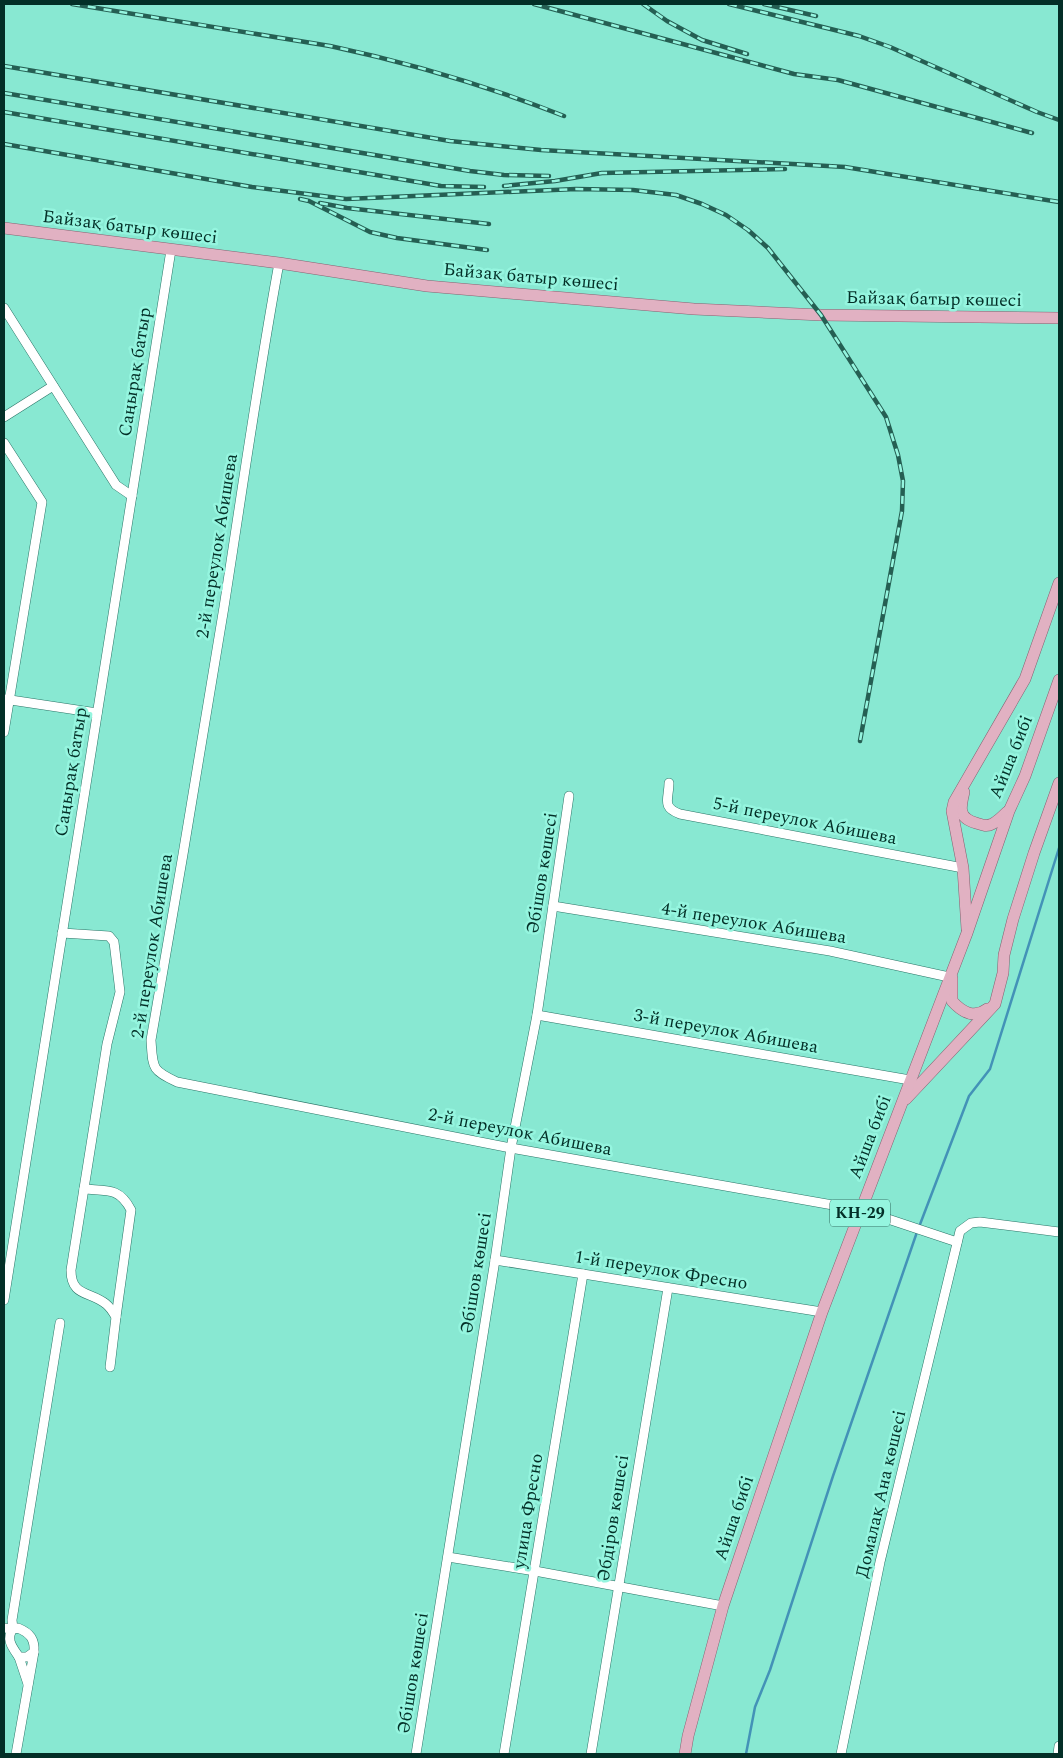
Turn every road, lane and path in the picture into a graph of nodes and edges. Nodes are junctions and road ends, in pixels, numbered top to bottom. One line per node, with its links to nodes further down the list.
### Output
1 (4, 228): 2 (main road, Байзақ батыр көшесі)
2 (171, 250): 3 (main road, Байзақ батыр көшесі); 9 (street, Саңырақ батыр)
3 (279, 263): 5 (main road, Байзақ батыр көшесі); 29 (street, 2-й переулок Абишева)
4 (4, 308): 6 (street)
5 (1059, 318)
6 (52, 386): 7 (street); 9 (street)
7 (4, 417)
8 (4, 443): 12 (street)
9 (132, 496): 13 (street, Саңырақ батыр)
10 (1059, 583): 15 (main road)
11 (1059, 680): 19 (main road, Айша бибі / КН-29)
12 (6, 700): 13 (street); 14 (street)
13 (96, 713): 22 (street, Саңырақ батыр)
14 (4, 732)
15 (968, 779): 19 (main road); 20 (main road)
16 (669, 783): 20 (street, 5-й переулок Абишева)
17 (1059, 783): 25 (main road)
18 (570, 796): 21 (street, Әбішов көшесі)
19 (1009, 810): 23 (main road, Айша бибі / КН-29)
20 (963, 868): 23 (main road)
21 (553, 906): 24 (street, 4-й переулок Абишева); 26 (street, Әбішов көшесі)
22 (62, 933): 30 (street); 37 (street, Саңырақ батыр)
23 (967, 933): 24 (main road, Айша бибі / КН-29)
24 (951, 973): 25 (main road); 27 (main road, Айша бибі / КН-29)
25 (995, 1004): 28 (main road)
26 (537, 1014): 27 (street, 3-й переулок Абишева); 29 (street, Әбішов көшесі)
27 (910, 1080): 28 (main road, Айша бибі / КН-29)
28 (902, 1104): 31 (main road, Айша бибі / КН-29)
29 (511, 1148): 31 (street, 2-й переулок Абишева); 34 (street, Әбішов көшесі)
30 (84, 1189): 39 (street); 39 (street)
31 (861, 1210): 33 (street, 2-й переулок Абишева); 38 (main road, Айша бибі / КН-29)
32 (1059, 1232): 33 (street)
33 (957, 1242): 57 (street, Домалақ Ана көшесі)
34 (495, 1260): 35 (street, 1-й переулок Фресно); 42 (street, Әбішов көшесі)
35 (583, 1274): 36 (street, 1-й переулок Фресно); 43 (street, улица Фресно)
36 (668, 1288): 38 (street, 1-й переулок Фресно); 44 (street, Әбдіров көшесі)
37 (4, 1300)
38 (822, 1312): 45 (main road, Айша бибі / КН-29)
39 (116, 1316): 41 (street)
40 (60, 1323): 46 (street)
41 (110, 1367)
42 (448, 1557): 43 (street); 53 (street, Әбішов көшесі)
43 (535, 1571): 44 (street); 54 (street, улица Фресно)
44 (618, 1587): 45 (street); 55 (street, Әбдіров көшесі)
45 (723, 1606): 56 (main road, Айша бибі / КН-29)
46 (9, 1628): 47 (street); 48 (street)
47 (7, 1641): 49 (street)
48 (34, 1652): 49 (street); 50 (street)
49 (19, 1657): 50 (street)
50 (28, 1684): 52 (street)
51 (1059, 1746): 58 (street)
52 (16, 1754)
53 (416, 1754)
54 (504, 1754)
55 (591, 1754)
56 (684, 1754)
57 (840, 1754)
58 (1058, 1754)

